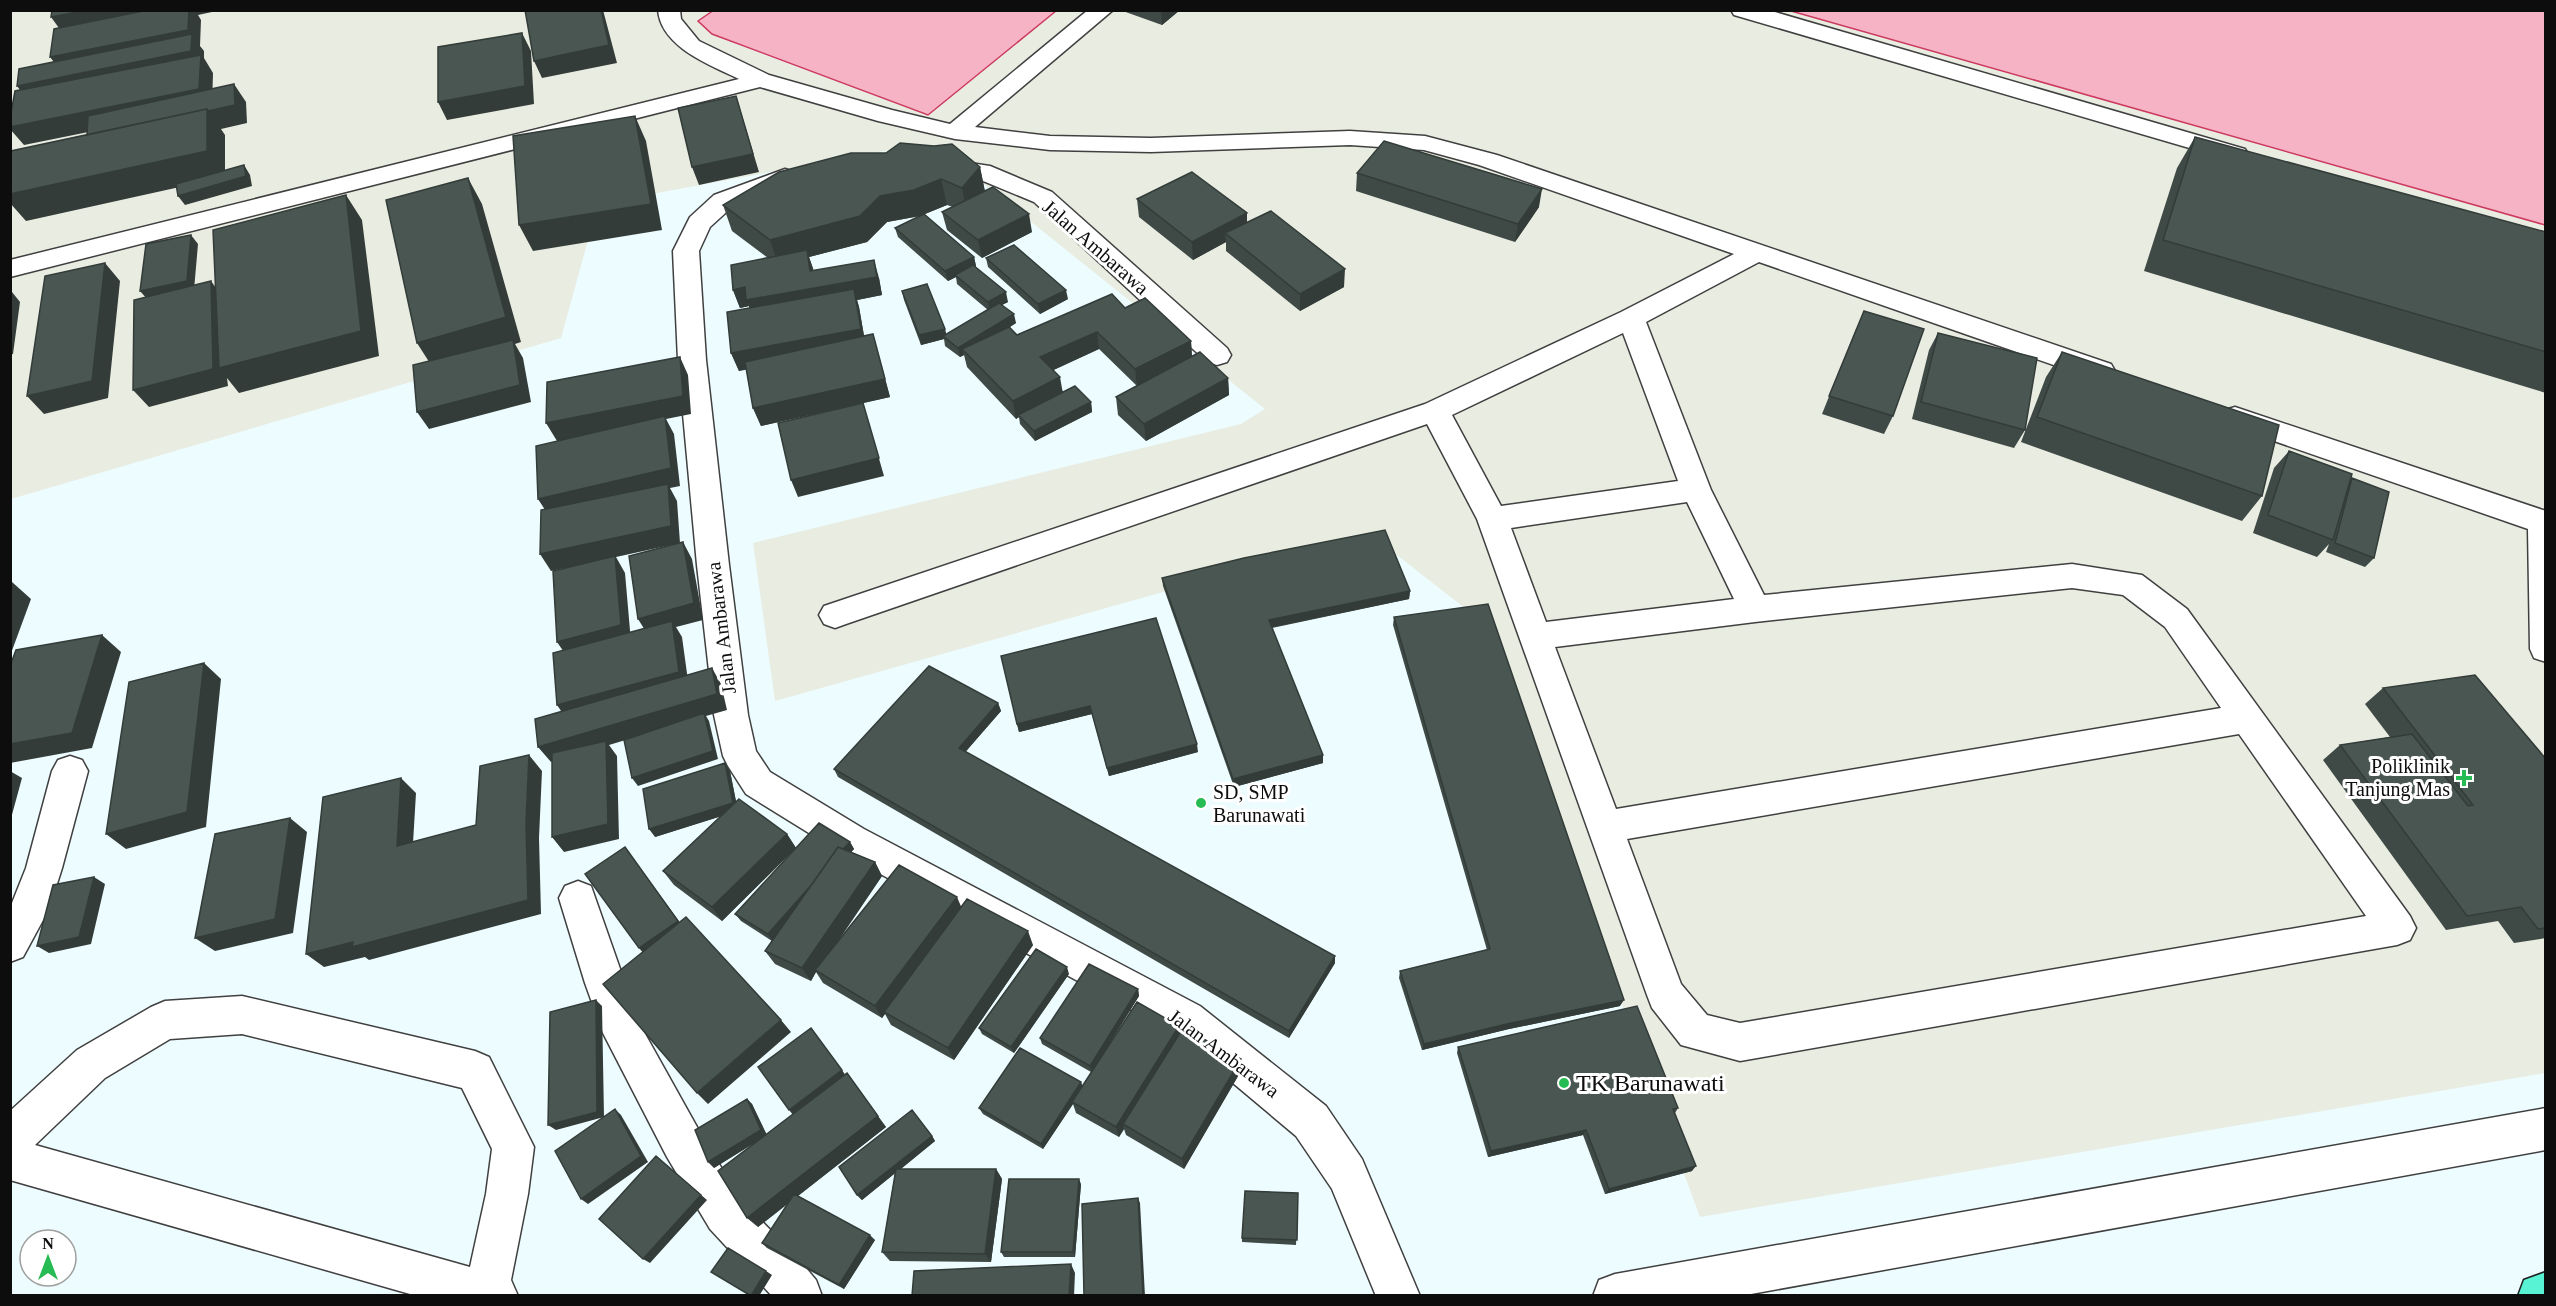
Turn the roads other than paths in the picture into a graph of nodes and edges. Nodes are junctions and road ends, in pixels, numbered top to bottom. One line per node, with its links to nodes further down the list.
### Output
1 (669, 10): 4 (street)
2 (1102, 10): 5 (street)
3 (1742, 10): 6 (street)
4 (761, 80): 5 (street); 10 (street)
5 (955, 132): 9 (street)
6 (2259, 160)
7 (905, 163): 12 (street, Jalan Ambarawa)
8 (818, 170): 34 (street, Jalan Ambarawa)
9 (1756, 253): 11 (street); 13 (street)
10 (10, 269)
11 (1631, 318): 15 (street); 16 (street)
12 (1217, 355)
13 (2127, 380)
14 (2217, 410): 18 (street)
15 (1435, 411): 17 (street); 20 (street)
16 (1696, 490): 17 (street); 19 (street)
17 (1492, 519): 21 (street)
18 (2544, 522): 22 (street)
19 (1755, 609): 21 (street); 23 (street)
20 (835, 615)
21 (1534, 636): 25 (street)
22 (2546, 649)
23 (2247, 718): 25 (street); 25 (street)
24 (70, 771): 27 (street)
25 (1606, 827)
26 (578, 898): 33 (street)
27 (10, 944)
28 (2546, 1129): 35 (street)
29 (10, 1140): 31 (street)
30 (10, 1159): 31 (street)
31 (491, 1294)
32 (2546, 1294): 36 (highway)
33 (800, 1296)
34 (1398, 1296)
35 (1614, 1296)
36 (2540, 1296)

